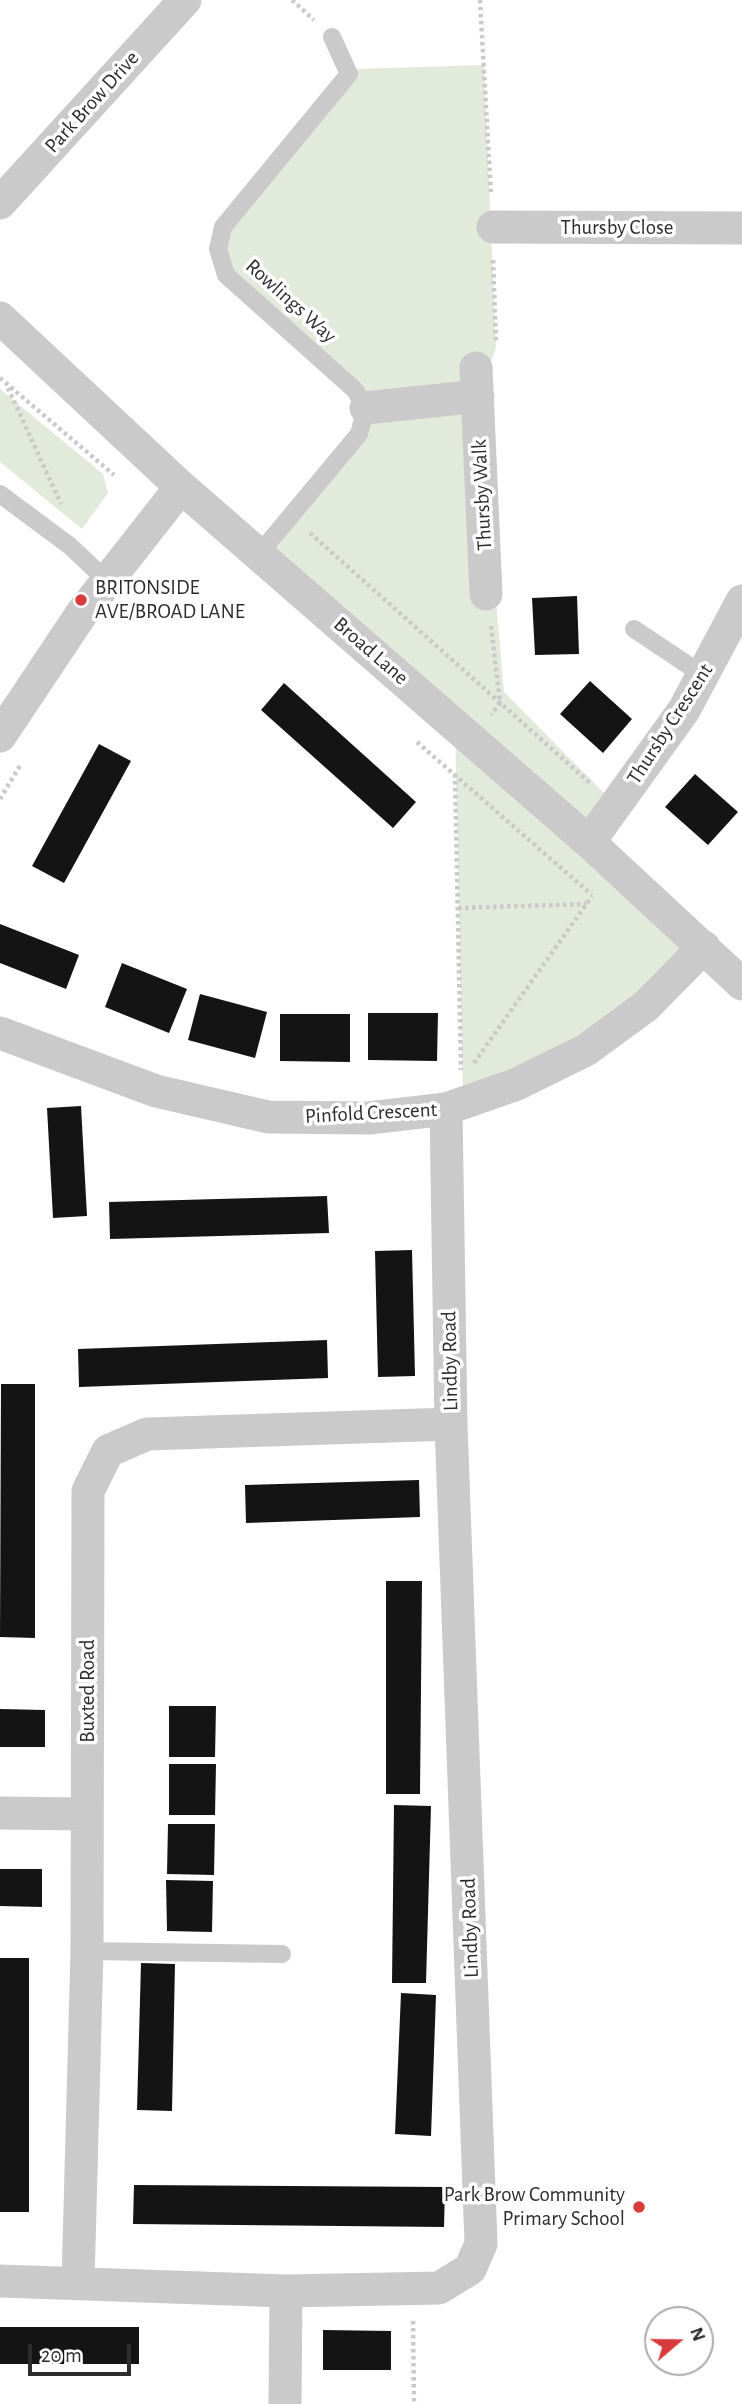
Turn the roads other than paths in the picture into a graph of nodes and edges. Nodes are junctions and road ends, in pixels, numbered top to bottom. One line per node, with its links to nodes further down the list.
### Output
1 (185, 0): 3 (street, Park Brow Drive)
2 (332, 37): 7 (lane, Rowlings Way)
3 (0, 203)
4 (493, 227): 5 (street, Thursby Close)
5 (742, 228)
6 (0, 318): 8 (street, Broad Lane)
7 (366, 408): 10 (lane); 12 (street, Thursby Walk)
8 (181, 487): 10 (street, Broad Lane); 11 (street)
9 (0, 494): 11 (lane)
10 (259, 554): 17 (street, Broad Lane)
11 (107, 581): 16 (street)
12 (486, 594)
13 (742, 601): 15 (street, Thursby Crescent)
14 (634, 629): 15 (lane)
15 (703, 675): 17 (street, Thursby Crescent)
16 (0, 736)
17 (589, 842): 18 (street, Broad Lane)
18 (704, 947): 19 (street, Broad Lane); 21 (street, Pinfold Crescent)
19 (742, 984)
20 (0, 1033): 21 (street, Pinfold Crescent)
21 (446, 1109): 22 (street, Lindby Road)
22 (452, 1424): 24 (street, Buxted Road); 29 (street, Lindby Road)
23 (0, 1813): 24 (street)
24 (87, 1814): 25 (street, Buxted Road)
25 (87, 1951): 26 (lane); 28 (street, Buxted Road)
26 (282, 1954)
27 (0, 2281): 28 (street, Lindby Road)
28 (78, 2282): 29 (street, Lindby Road)
29 (286, 2291): 30 (street)
30 (285, 2404)

